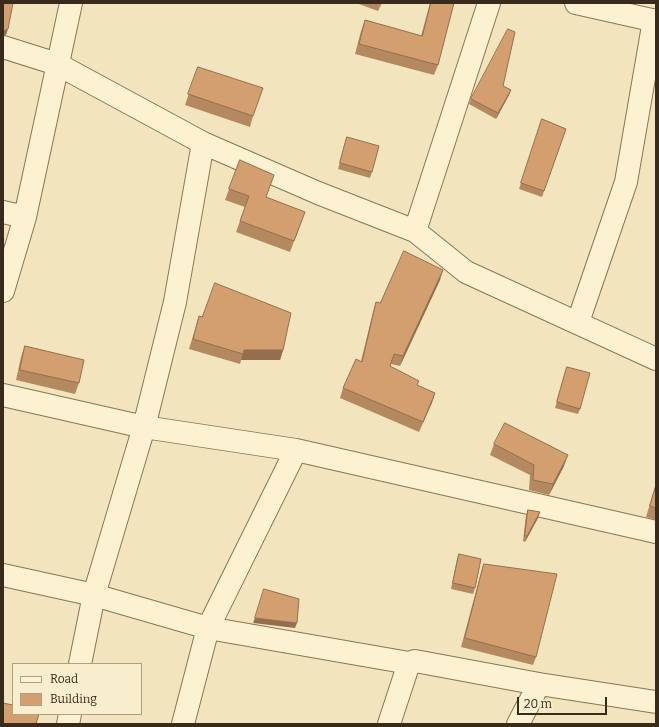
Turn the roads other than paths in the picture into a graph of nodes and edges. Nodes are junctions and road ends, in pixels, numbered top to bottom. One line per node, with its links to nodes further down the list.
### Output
1 (71, 3): 6 (street)
2 (489, 3): 10 (street)
3 (576, 3): 4 (street)
4 (655, 21): 12 (street)
5 (3, 47): 6 (street)
6 (57, 64): 7 (street); 9 (street)
7 (203, 143): 10 (street); 15 (street)
8 (3, 212): 9 (street)
9 (25, 217): 11 (street)
10 (415, 231): 12 (street)
11 (3, 291)
12 (578, 322): 13 (street)
13 (656, 359)
14 (3, 395): 15 (street)
15 (144, 427): 16 (street); 19 (street)
16 (296, 450): 17 (street); 20 (street)
17 (656, 532)
18 (3, 575): 19 (street)
19 (94, 595): 20 (street); 21 (street)
20 (208, 628): 22 (street); 25 (street)
21 (80, 663)
22 (409, 663): 23 (street); 26 (street)
23 (539, 684): 24 (street); 27 (street)
24 (656, 702)
25 (183, 724)
26 (388, 724)
27 (518, 724)

